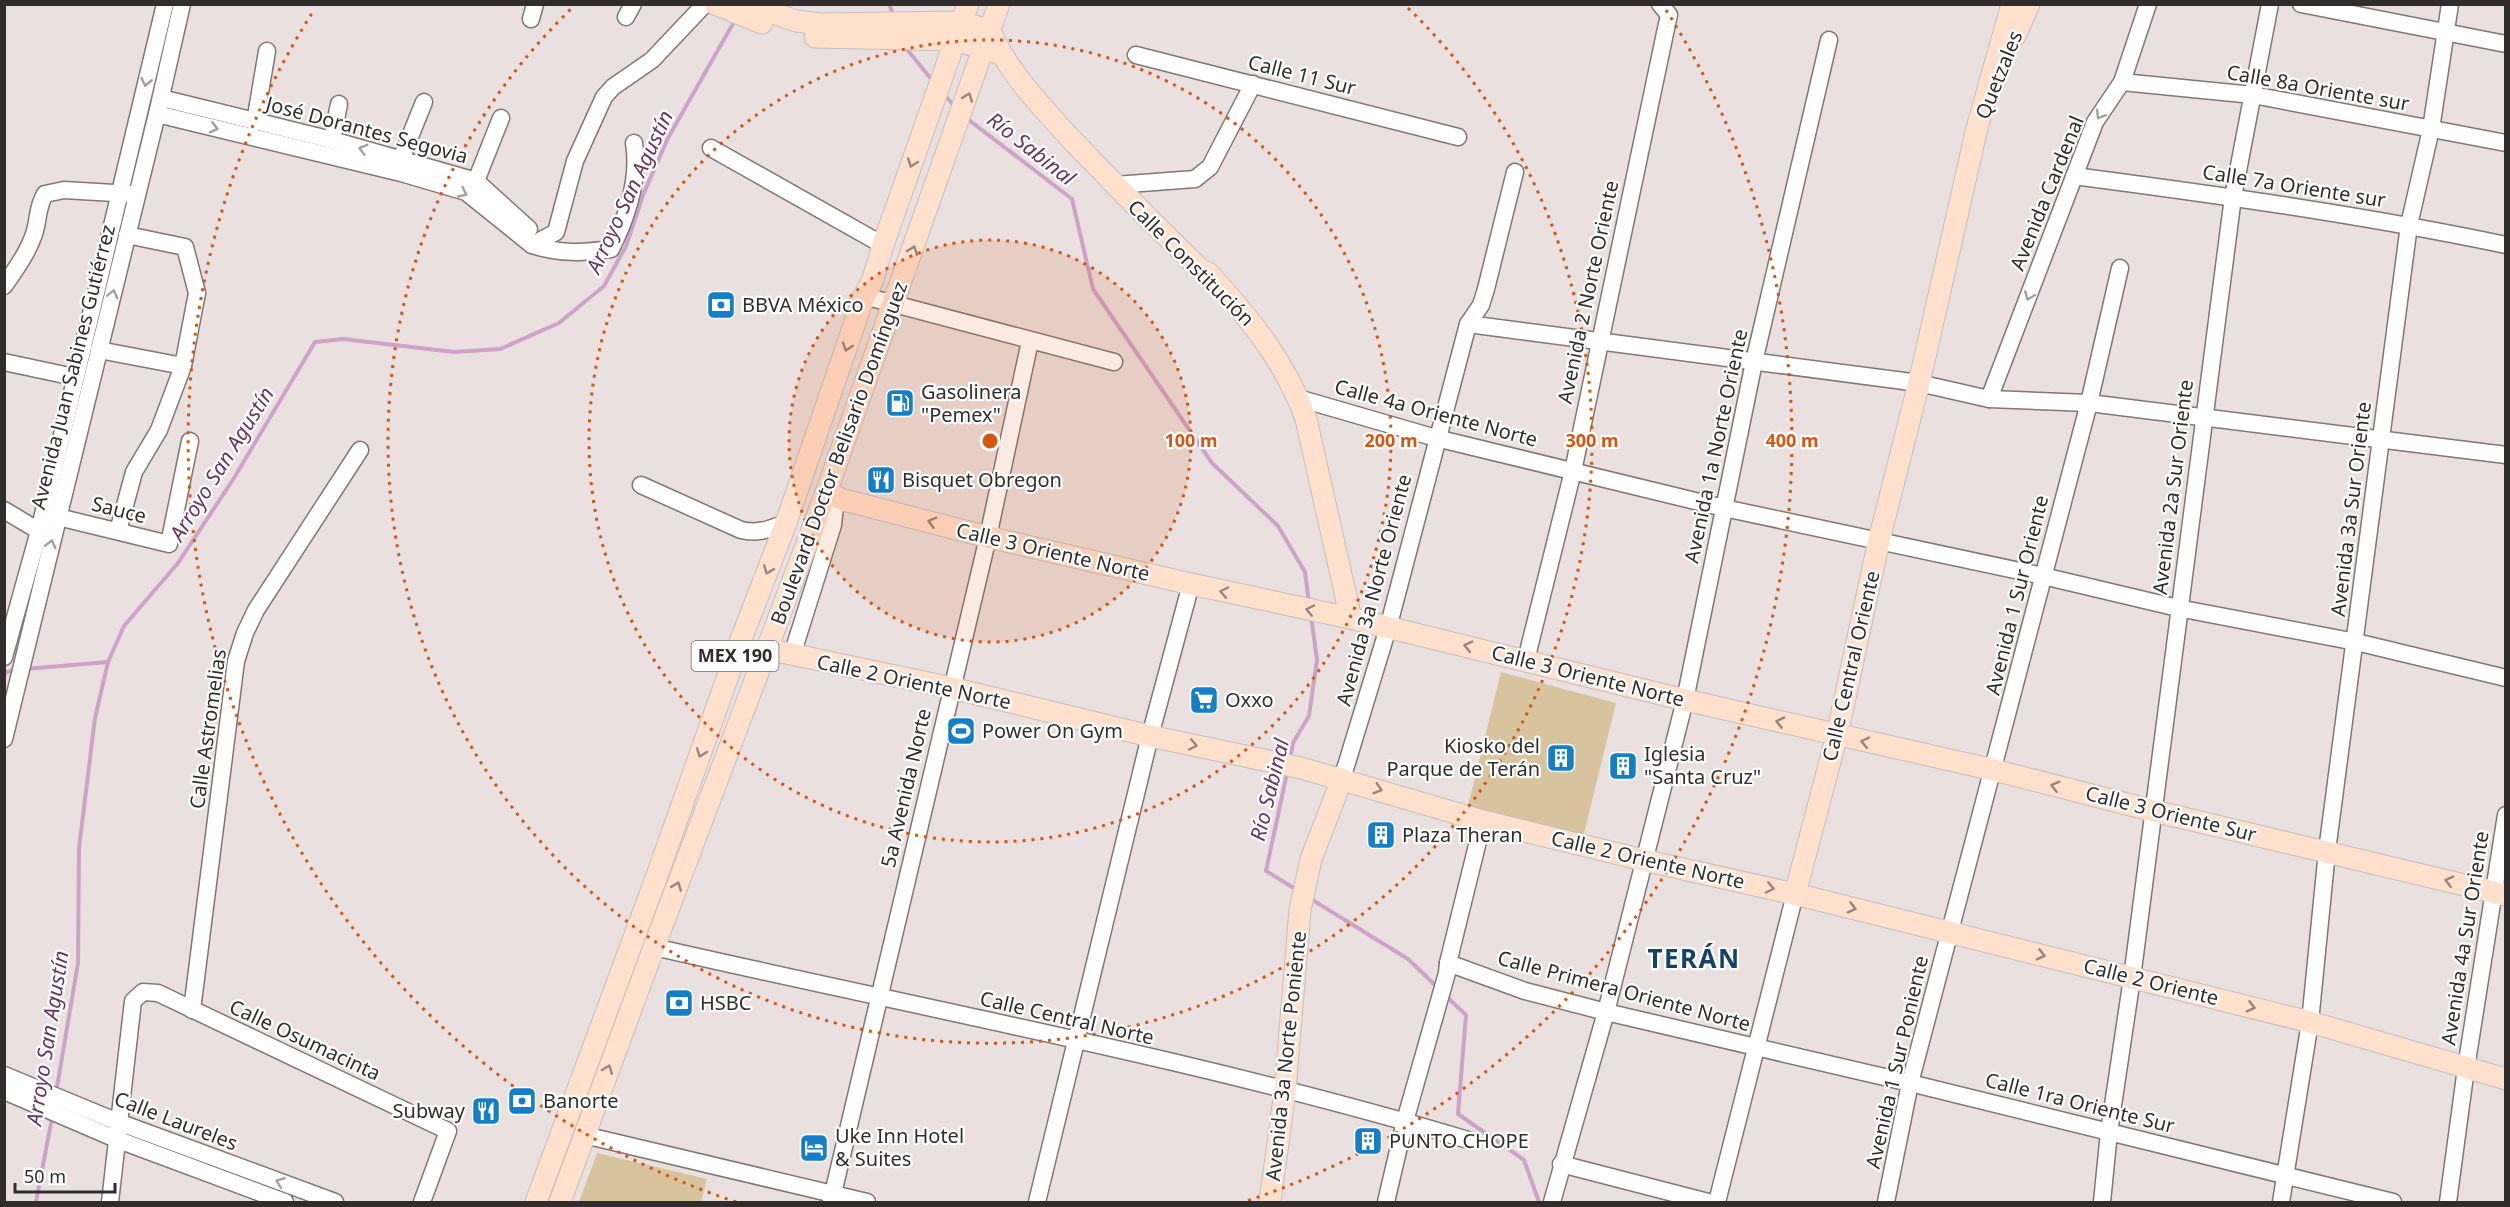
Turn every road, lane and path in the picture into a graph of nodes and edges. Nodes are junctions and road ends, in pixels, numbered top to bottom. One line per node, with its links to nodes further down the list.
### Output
1 (165, 4): 18 (street)
2 (182, 4): 18 (street, Avenida Juan Sabines Gutiérrez)
3 (945, 4): 14 (main road)
4 (999, 4): 20 (main road, Boulevard Doctor Belisario Domínguez / MEX 190)
5 (1660, 4): 60 (street, Avenida 2 Norte Oriente)
6 (2012, 4): 31 (main road, Quetzales)
7 (2029, 4): 31 (main road, Quetzales)
8 (2148, 4): 23 (street, Avenida Cardenal)
9 (2270, 4): 25 (street, Avenida 2a Sur Oriente)
10 (2301, 4): 16 (street)
11 (2450, 4): 16 (street, Avenida 3a Sur Oriente)
12 (715, 6): 13 (main road); 49 (street)
13 (752, 11): 14 (main road)
14 (919, 28): 15 (main road)
15 (958, 31): 20 (main road); 50 (main road, Boulevard Doctor Belisario Domínguez / MEX 190, one-way to 50)
16 (2446, 34): 19 (street); 32 (street, Avenida 3a Sur Oriente)
17 (1828, 40): 63 (street, Avenida 1a Norte Oriente)
18 (165, 41): 28 (street, Avenida Juan Sabines Gutiérrez); 45 (street, one-way to 45)
19 (2505, 44)
20 (988, 50): 44 (main road, Calle Constitución); 55 (main road, Boulevard Doctor Belisario Domínguez / MEX 190, one-way to 20)
21 (267, 51): 30 (street)
22 (1136, 55): 24 (street, Calle 11 Sur)
23 (2122, 82): 25 (street, Calle 8a Oriente sur); 41 (street, Avenida Cardenal, one-way to 41)
24 (1253, 84): 33 (street, Calle 11 Sur); 44 (street)
25 (2253, 95): 32 (street, Calle 8a Oriente sur); 46 (street, Avenida 2a Sur Oriente)
26 (424, 102): 39 (street)
27 (339, 104): 35 (street)
28 (159, 106): 30 (street, José Dorantes Segovia); 34 (street, José Dorantes Segovia, one-way to 34); 45 (street, Avenida Juan Sabines Gutiérrez)
29 (501, 118): 43 (street)
30 (255, 122): 34 (street, José Dorantes Segovia)
31 (1977, 128): 67 (main road, Calle Central Oriente)
32 (2431, 129): 37 (street, Calle 8a Oriente sur); 47 (street, Avenida 3a Sur Oriente)
33 (1458, 137)
34 (295, 140): 35 (street, José Dorantes Segovia); 42 (street, José Dorantes Segovia)
35 (332, 140): 39 (street, José Dorantes Segovia, one-way to 35)
36 (634, 143): 49 (street)
37 (2505, 143)
38 (711, 148): 50 (street)
39 (400, 159): 42 (street, José Dorantes Segovia)
40 (1515, 172): 57 (street, Avenida 3a Norte Oriente)
41 (2074, 176): 46 (street, Calle 7a Oriente sur); 69 (street, Avenida Cardenal, one-way to 69)
42 (437, 177): 43 (street, José Dorantes Segovia); 49 (street, José Dorantes Segovia, one-way to 49)
43 (476, 181): 49 (street, José Dorantes Segovia)
44 (1115, 185): 68 (main road, Calle Constitución)
45 (129, 194): 48 (street, Avenida Juan Sabines Gutiérrez); 53 (street); 56 (street)
46 (2233, 197): 47 (street, Calle 7a Oriente sur); 71 (street, Avenida 2a Sur Oriente)
47 (2409, 225): 51 (street, Calle 7a Oriente sur); 73 (street, Avenida 3a Sur Oriente)
48 (127, 235): 58 (street, Avenida Juan Sabines Gutiérrez, one-way to 48); 65 (street)
49 (539, 245)
50 (883, 245): 54 (main road, Boulevard Doctor Belisario Domínguez / MEX 190)
51 (2505, 245)
52 (2120, 268): 70 (street, Avenida 1 Sur Oriente)
53 (4, 286)
54 (864, 296): 55 (street); 75 (main road, Boulevard Doctor Belisario Domínguez / MEX 190, one-way to 75)
55 (894, 304): 59 (street); 80 (main road, Boulevard Doctor Belisario Domínguez / MEX 190)
56 (88, 324): 58 (street); 66 (street)
57 (1468, 324): 60 (street); 72 (street, Avenida 3a Norte Oriente)
58 (104, 328): 61 (street, Avenida Juan Sabines Gutiérrez)
59 (1030, 341): 62 (street); 87 (street, 5a Avenida Norte)
60 (1598, 342): 63 (street); 78 (street, Avenida 2 Norte Oriente)
61 (99, 350): 65 (street); 83 (street, Avenida Juan Sabines Gutiérrez)
62 (1114, 362)
63 (1754, 362): 67 (street); 81 (street, Avenida 1a Norte Oriente)
64 (5, 365): 66 (street)
65 (183, 366): 86 (street)
66 (74, 377): 85 (street)
67 (1918, 383): 69 (street); 88 (main road, Calle Central Oriente)
68 (1298, 398): 72 (street, Calle 4a Oriente Norte); 93 (main road, Calle Constitución)
69 (1989, 399): 70 (street)
70 (2089, 402): 71 (street); 89 (street, Avenida 1 Sur Oriente)
71 (2203, 416): 73 (street); 92 (street, Avenida 2a Sur Oriente)
72 (1436, 438): 78 (street, Calle 4a Oriente Norte); 94 (street, Avenida 3a Norte Oriente)
73 (2380, 439): 77 (street); 95 (street, Avenida 3a Sur Oriente)
74 (190, 441): 86 (street, Sauce)
75 (813, 445): 80 (main road); 84 (main road, Boulevard Doctor Belisario Domínguez / MEX 190)
76 (360, 450): 120 (street, Calle Astromelias)
77 (2505, 455)
78 (1573, 471): 81 (street, Calle 4a Oriente Norte); 99 (street, Avenida 2 Norte Oriente)
79 (641, 484): 84 (street)
80 (826, 493): 84 (main road); 87 (main road, Calle 3 Oriente Norte, one-way to 80); 96 (main road, Boulevard Doctor Belisario Domínguez / MEX 190); 97 (street)
81 (1724, 508): 88 (street, Calle 4a Oriente Norte); 102 (street, Avenida 1a Norte Oriente)
82 (4, 510): 85 (street)
83 (58, 517): 86 (street, Sauce); 91 (street, Avenida Juan Sabines Gutiérrez, one-way to 83)
84 (786, 523): 146 (main road, Boulevard Doctor Belisario Domínguez / MEX 190, one-way to 146)
85 (39, 531): 91 (street)
86 (118, 531)
87 (988, 537): 90 (main road, Calle 3 Oriente Norte); 101 (street, 5a Avenida Norte)
88 (1879, 540): 89 (street, Calle 4a Oriente Norte); 103 (main road, Calle Central Oriente)
89 (2043, 576): 92 (street, Calle 4a Oriente Norte); 106 (street, Avenida 1 Sur Oriente)
90 (1191, 584): 93 (main road, Calle 3 Oriente Norte, one-way to 90); 104 (street)
91 (33, 586): 98 (street); 105 (street, Avenida Juan Sabines Gutiérrez)
92 (2178, 608): 95 (street, Calle 4a Oriente Norte); 108 (street, Avenida 2a Sur Oriente)
93 (1343, 613): 94 (main road, Calle 3 Oriente Norte)
94 (1388, 628): 99 (main road, Calle 3 Oriente Norte, one-way to 94); 107 (street, Avenida 3a Norte Oriente)
95 (2356, 642): 100 (street, Calle 4a Oriente Norte); 111 (street, Avenida 3a Sur Oriente)
96 (767, 649): 97 (main road, Calle 2 Oriente Norte); 116 (main road, Boulevard Doctor Belisario Domínguez / MEX 190, one-way to 96)
97 (792, 655): 101 (main road, Calle 2 Oriente Norte)
98 (4, 657)
99 (1526, 660): 102 (main road, Calle 3 Oriente Norte)
100 (2505, 678)
101 (952, 688): 104 (main road, Calle 2 Oriente Norte); 119 (street, 5a Avenida Norte)
102 (1685, 700): 103 (main road, Calle 3 Oriente Norte, one-way to 102); 112 (street, Avenida 1a Norte Oriente)
103 (1837, 735): 106 (main road, Calle 3 Oriente Sur, one-way to 103); 113 (main road, Calle Central Oriente)
104 (1150, 736): 107 (main road, Calle 2 Oriente Norte, one-way to 107); 123 (street)
105 (4, 739)
106 (1994, 770): 108 (main road, Calle 3 Oriente Sur, one-way to 106); 115 (street, Avenida 1 Sur Oriente)
107 (1342, 779): 110 (main road, Calle 2 Oriente Norte, one-way to 110); 129 (main road, Avenida 3a Norte Poniente)
108 (2154, 811): 111 (main road, Calle 3 Oriente Sur); 118 (street, Avenida 2a Sur Oriente)
109 (2505, 815): 114 (street, Avenida 4a Sur Oriente)
110 (1483, 821): 112 (main road, Calle 2 Oriente Norte); 117 (street)
111 (2327, 851): 114 (main road, Calle 3 Oriente Sur, one-way to 111); 122 (street, Avenida 3a Sur Oriente)
112 (1643, 860): 113 (main road, Calle 2 Oriente Norte, one-way to 113); 121 (street, Avenida 1a Norte Oriente)
113 (1795, 894): 115 (main road, Calle 2 Oriente, one-way to 115); 124 (street, Calle Central Oriente)
114 (2500, 894): 125 (street, Avenida 4a Sur Oriente)
115 (1950, 932): 118 (main road, Calle 2 Oriente, one-way to 118); 128 (street, Avenida 1 Sur Poniente)
116 (654, 947): 119 (street, Calle Central Norte); 136 (main road, Boulevard Doctor Belisario Domínguez / MEX 190, one-way to 116)
117 (1447, 968): 121 (street, Calle Primera Oriente Norte); 133 (street)
118 (2132, 978): 122 (main road, Calle 2 Oriente, one-way to 122); 135 (street, Avenida 2a Sur Oriente)
119 (878, 998): 123 (street, Calle Central Norte); 141 (street, 5a Avenida Norte)
120 (192, 1010): 134 (street, Calle Osumacinta); 145 (street, Calle Osumacinta)
121 (1606, 1012): 124 (street, Calle Primera Oriente Norte); 139 (street, Avenida 1a Norte Oriente)
122 (2310, 1022): 125 (main road, Calle 2 Oriente); 140 (street, Avenida 3a Sur Oriente)
123 (1076, 1040): 129 (street, Calle Central Norte); 149 (street)
124 (1756, 1048): 128 (street, Calle 1ra Oriente Sur); 154 (street, Calle Central Oriente)
125 (2466, 1068): 127 (main road, Calle 2 Oriente); 159 (street, Avenida 4a Sur Oriente)
126 (4, 1075): 131 (street, Calle Laureles)
127 (2505, 1079)
128 (1910, 1083): 135 (street, Calle 1ra Oriente Sur); 155 (street, Avenida 1 Sur Poniente)
129 (1285, 1090): 133 (street, Calle Central Norte); 150 (main road, Avenida 3a Norte Poniente)
130 (4, 1091): 131 (street)
131 (36, 1095): 132 (street, Calle Laureles)
132 (74, 1112): 134 (street, Calle Laureles); 137 (street, Calle Laureles)
133 (1405, 1121): 138 (street, Calle Central Norte); 151 (street)
134 (118, 1122): 137 (street); 144 (street, Calle Laureles, one-way to 134)
135 (2109, 1132): 140 (street, Calle 1ra Oriente Sur); 156 (street, Avenida 2a Sur Oriente)
136 (584, 1134): 141 (street); 147 (main road, Boulevard Doctor Belisario Domínguez / MEX 190)
137 (116, 1139): 142 (street); 143 (street, Calle Laureles)
138 (1468, 1140)
139 (1562, 1164): 152 (street, Avenida 1a Norte Oriente); 153 (street)
140 (2285, 1175): 157 (street, Avenida 3a Sur Oriente); 158 (street, Calle 1ra Oriente Sur)
141 (832, 1199): 148 (street)
142 (110, 1203)
143 (285, 1203)
144 (335, 1203)
145 (422, 1203)
146 (536, 1203)
147 (560, 1203)
148 (867, 1203)
149 (1037, 1203)
150 (1270, 1203)
151 (1386, 1203)
152 (1552, 1203)
153 (1708, 1203)
154 (1717, 1203)
155 (1886, 1203)
156 (2102, 1203)
157 (2281, 1203)
158 (2393, 1203)
159 (2448, 1203)

